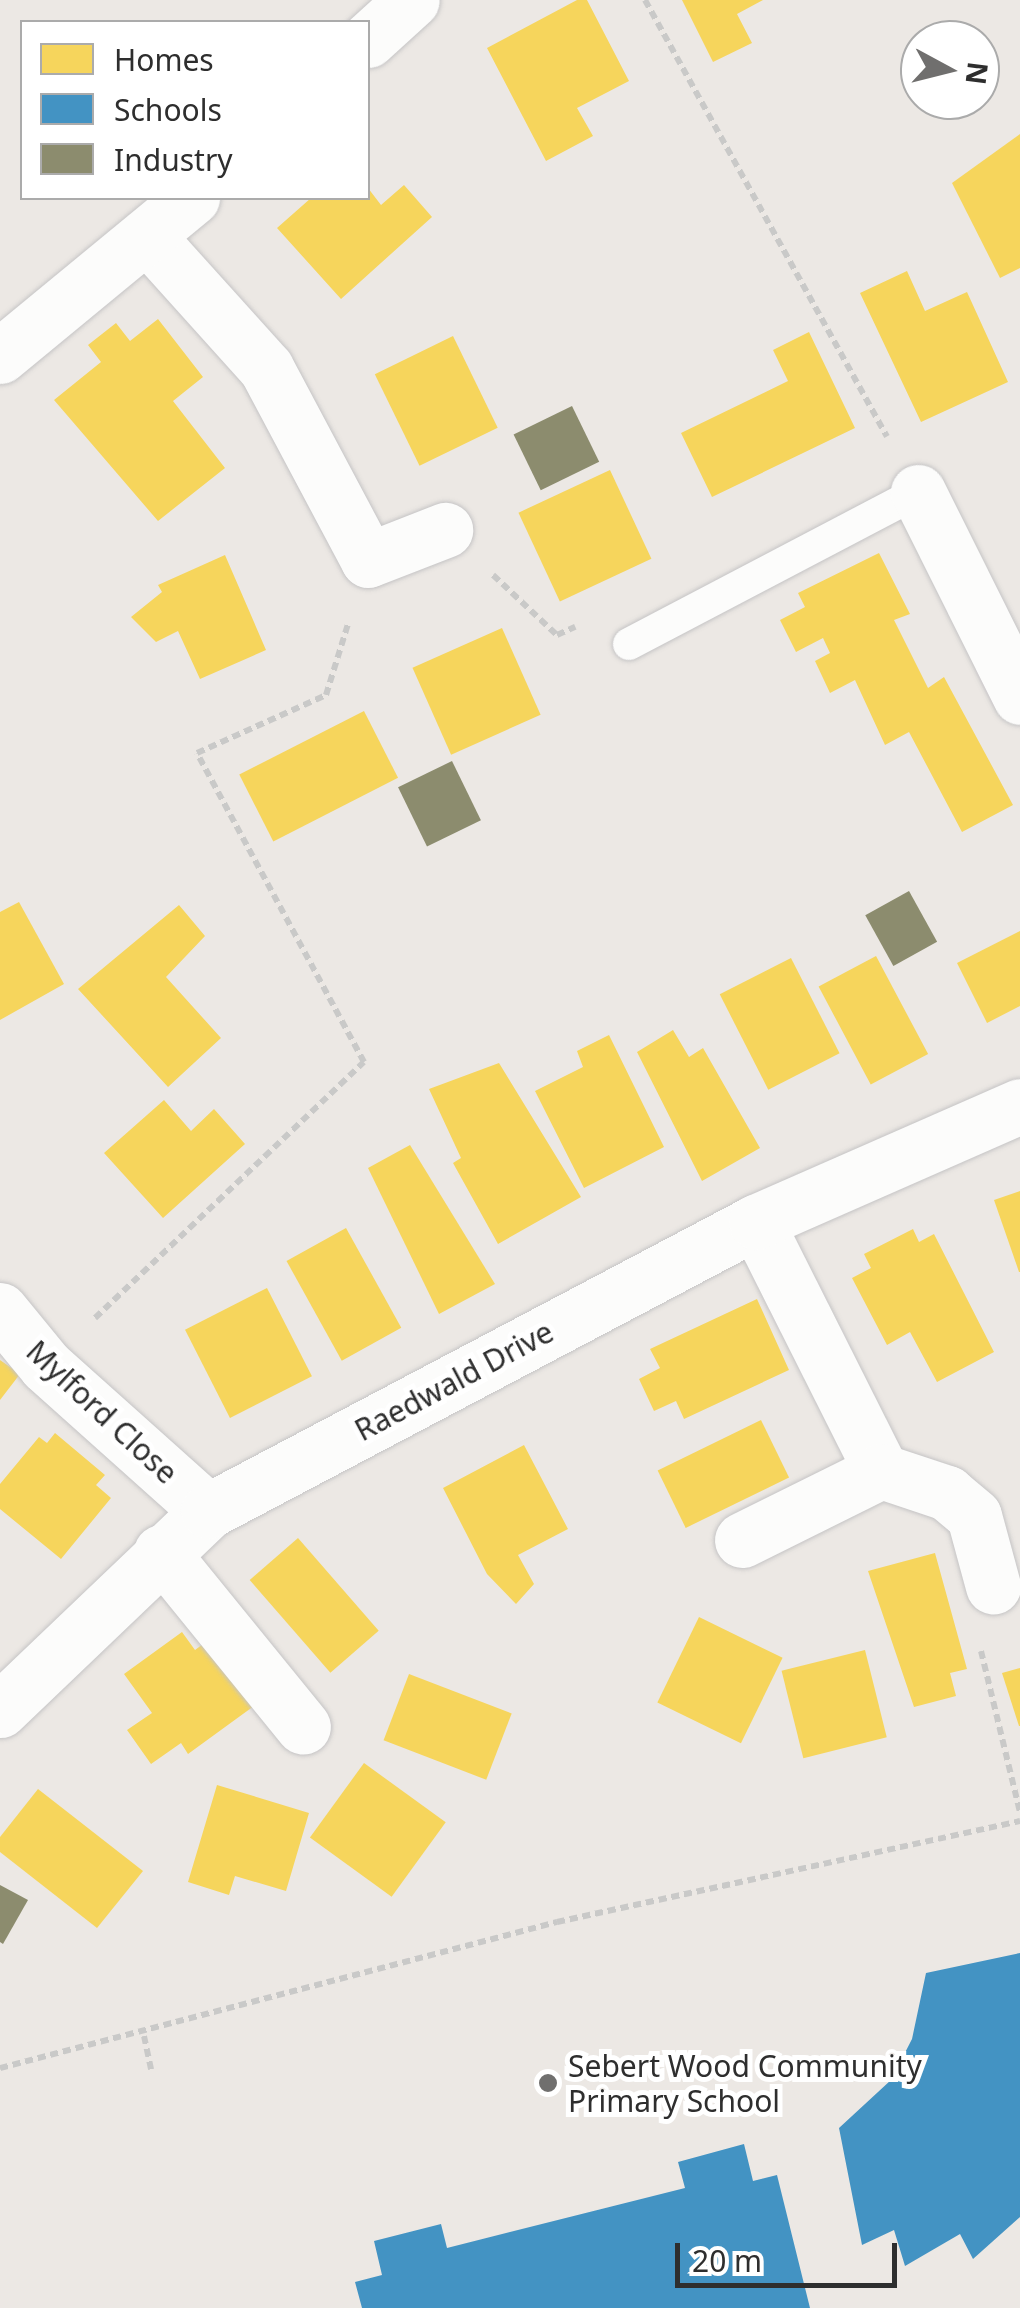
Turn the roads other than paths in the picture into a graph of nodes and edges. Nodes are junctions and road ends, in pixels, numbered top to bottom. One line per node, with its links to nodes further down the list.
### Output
1 (412, 0): 2 (street)
2 (370, 38)
3 (190, 200): 4 (street)
4 (148, 238): 5 (street); 7 (street)
5 (0, 356)
6 (918, 492): 8 (lane); 9 (street)
7 (445, 530)
8 (629, 644)
9 (1020, 698)
10 (1020, 1106): 11 (street, Raedwald Drive)
11 (756, 1222): 13 (street); 14 (street, Raedwald Drive)
12 (0, 1310): 14 (street, Mylford Close)
13 (881, 1471): 15 (street); 17 (street)
14 (208, 1511): 16 (street, Raedwald Drive)
15 (742, 1540)
16 (160, 1552): 18 (street, Raedwald Drive); 19 (street)
17 (993, 1586)
18 (0, 1710)
19 (303, 1727)

